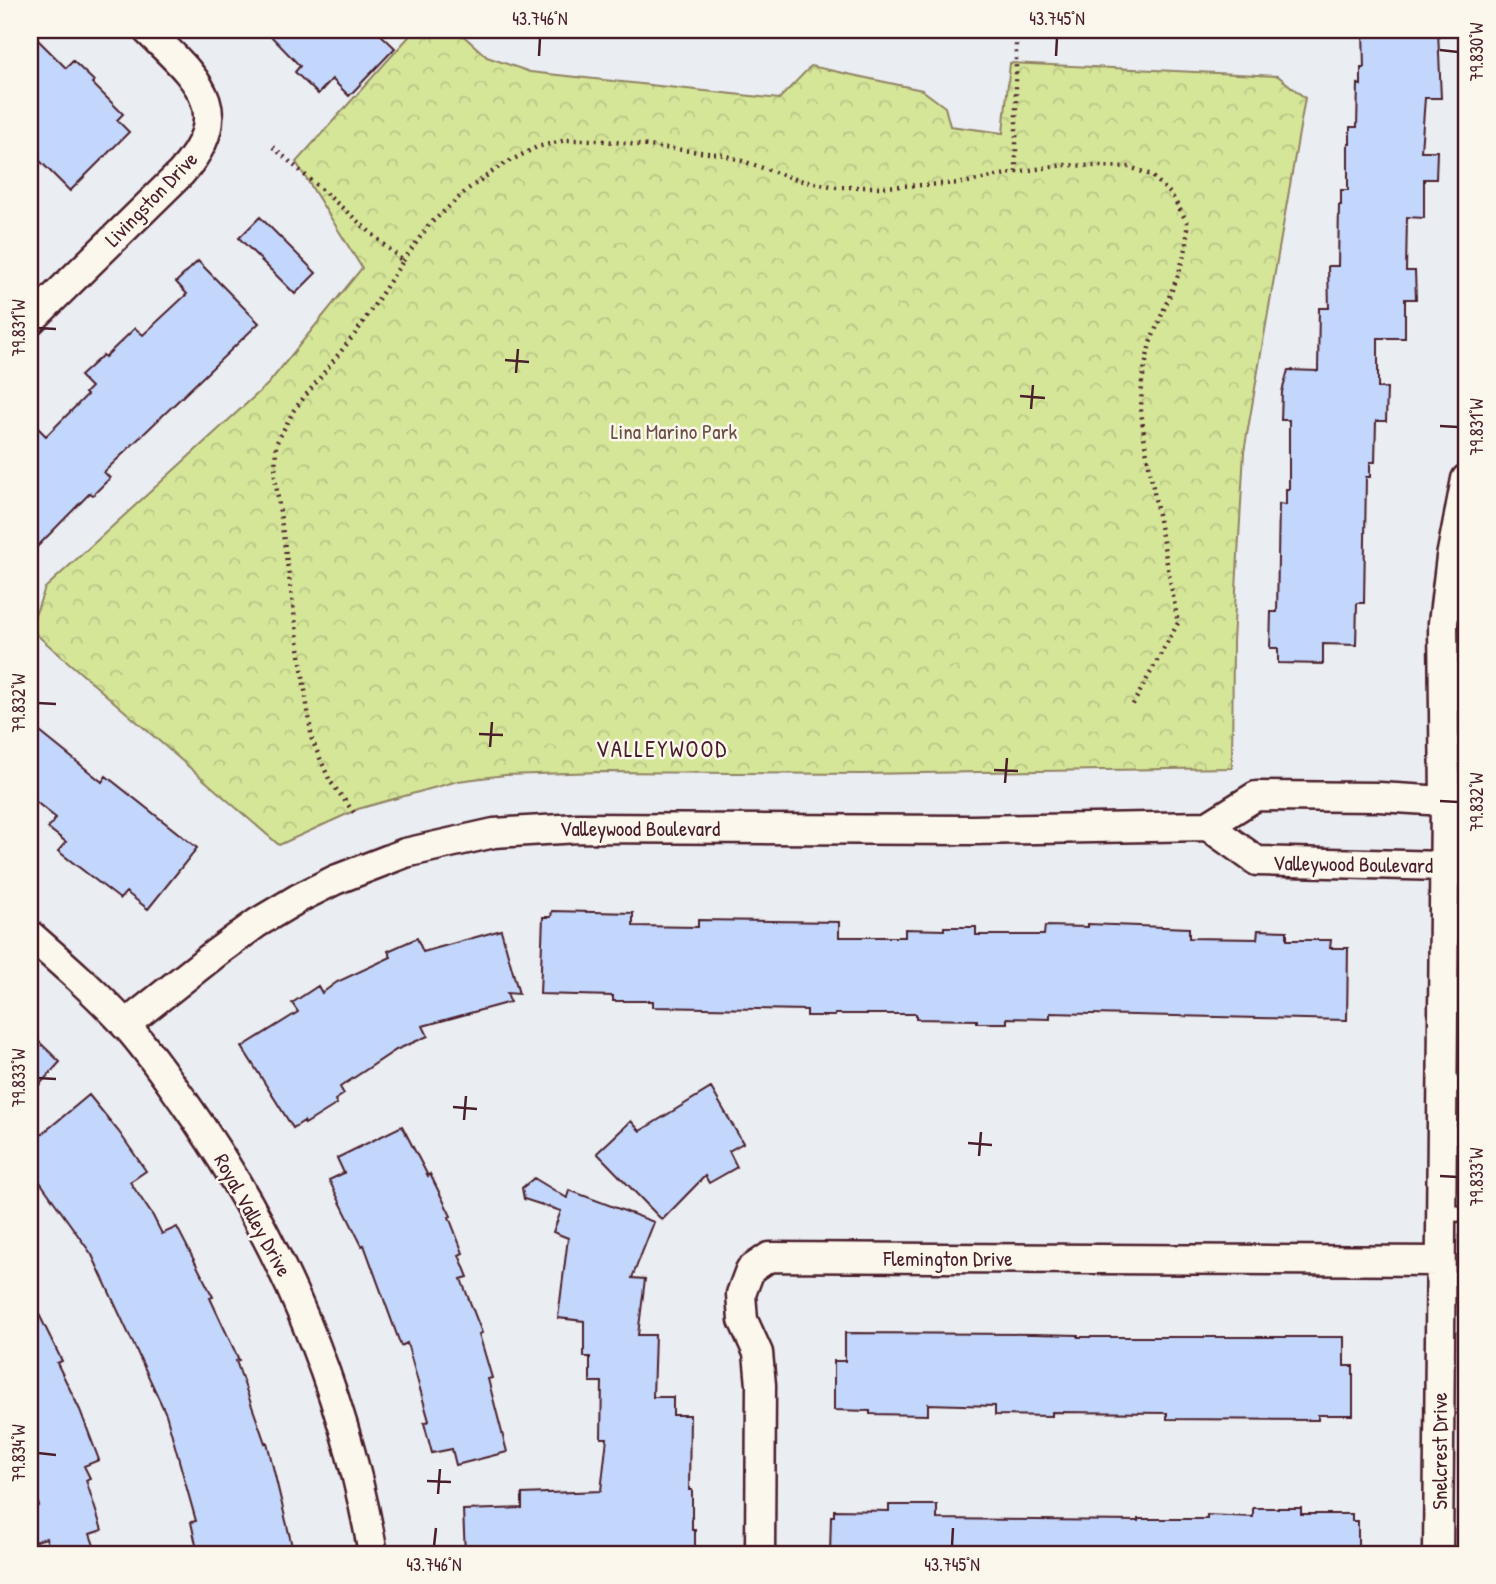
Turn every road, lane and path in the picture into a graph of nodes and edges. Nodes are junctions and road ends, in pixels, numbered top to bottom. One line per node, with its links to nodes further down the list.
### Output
1 (147, 30): 6 (street, Livingston Drive)
2 (1016, 30): 4 (path)
3 (273, 147): 5 (path)
4 (1016, 172): 5 (path); 8 (path)
5 (403, 261): 10 (path)
6 (30, 321)
7 (1466, 480): 9 (street)
8 (1132, 706)
9 (1455, 802): 11 (street); 12 (street, Snelcrest Drive)
10 (355, 814)
11 (1208, 826): 12 (street, Valleywood Boulevard); 14 (street, Valleywood Boulevard)
12 (1455, 867): 15 (street, Snelcrest Drive)
13 (30, 935): 14 (street, Royal Valley Drive)
14 (125, 1025): 18 (street, Royal Valley Drive)
15 (1454, 1084): 16 (street, Snelcrest Drive)
16 (1453, 1213): 17 (street, Snelcrest Drive)
17 (1440, 1261): 19 (street, Flemington Drive); 20 (street, Snelcrest Drive)
18 (373, 1554)
19 (760, 1554)
20 (1438, 1554)

